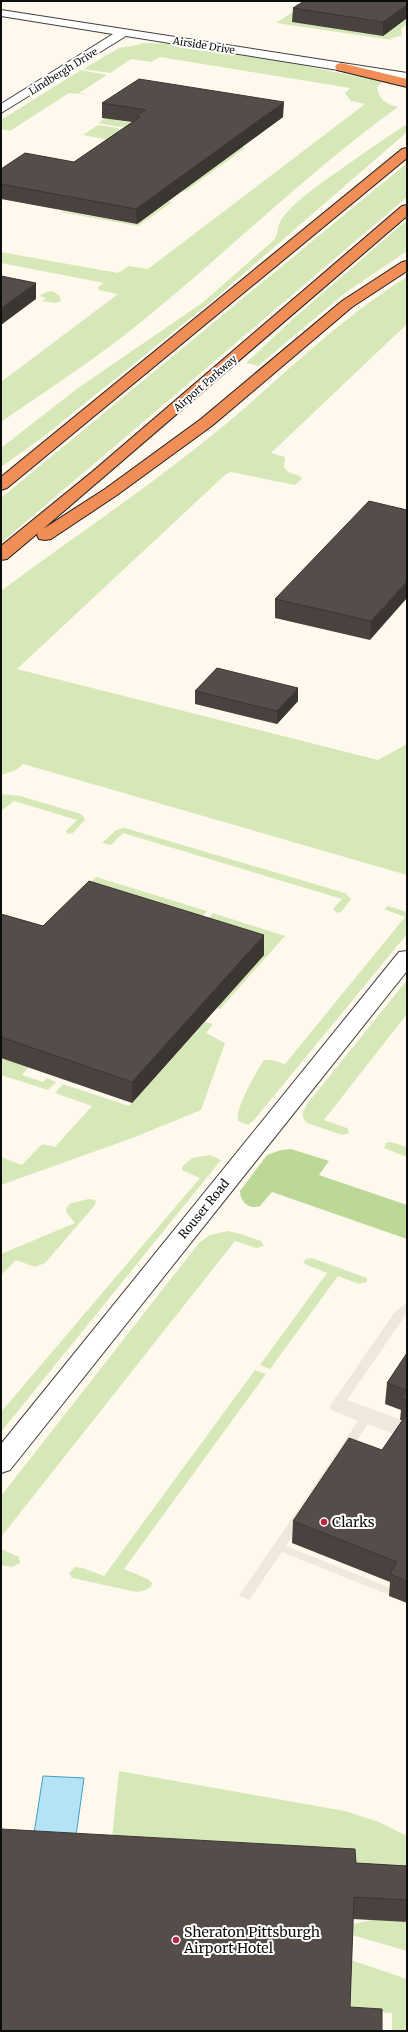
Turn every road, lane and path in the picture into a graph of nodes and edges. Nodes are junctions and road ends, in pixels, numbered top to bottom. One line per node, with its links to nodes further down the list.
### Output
1 (1, 13): 2 (street, Airside Drive)
2 (125, 32): 3 (street, Airside Drive); 7 (street, Lindbergh Drive)
3 (341, 67): 4 (highway); 5 (street, Airside Drive); 6 (highway)
4 (407, 72)
5 (407, 77)
6 (407, 83)
7 (1, 109)
8 (407, 152): 11 (highway)
9 (407, 209): 12 (highway, Airport Parkway)
10 (407, 265): 13 (highway)
11 (1, 485)
12 (1, 556)
13 (1, 564)
14 (407, 957): 15 (street, Rouser Road)
15 (1, 1463)

